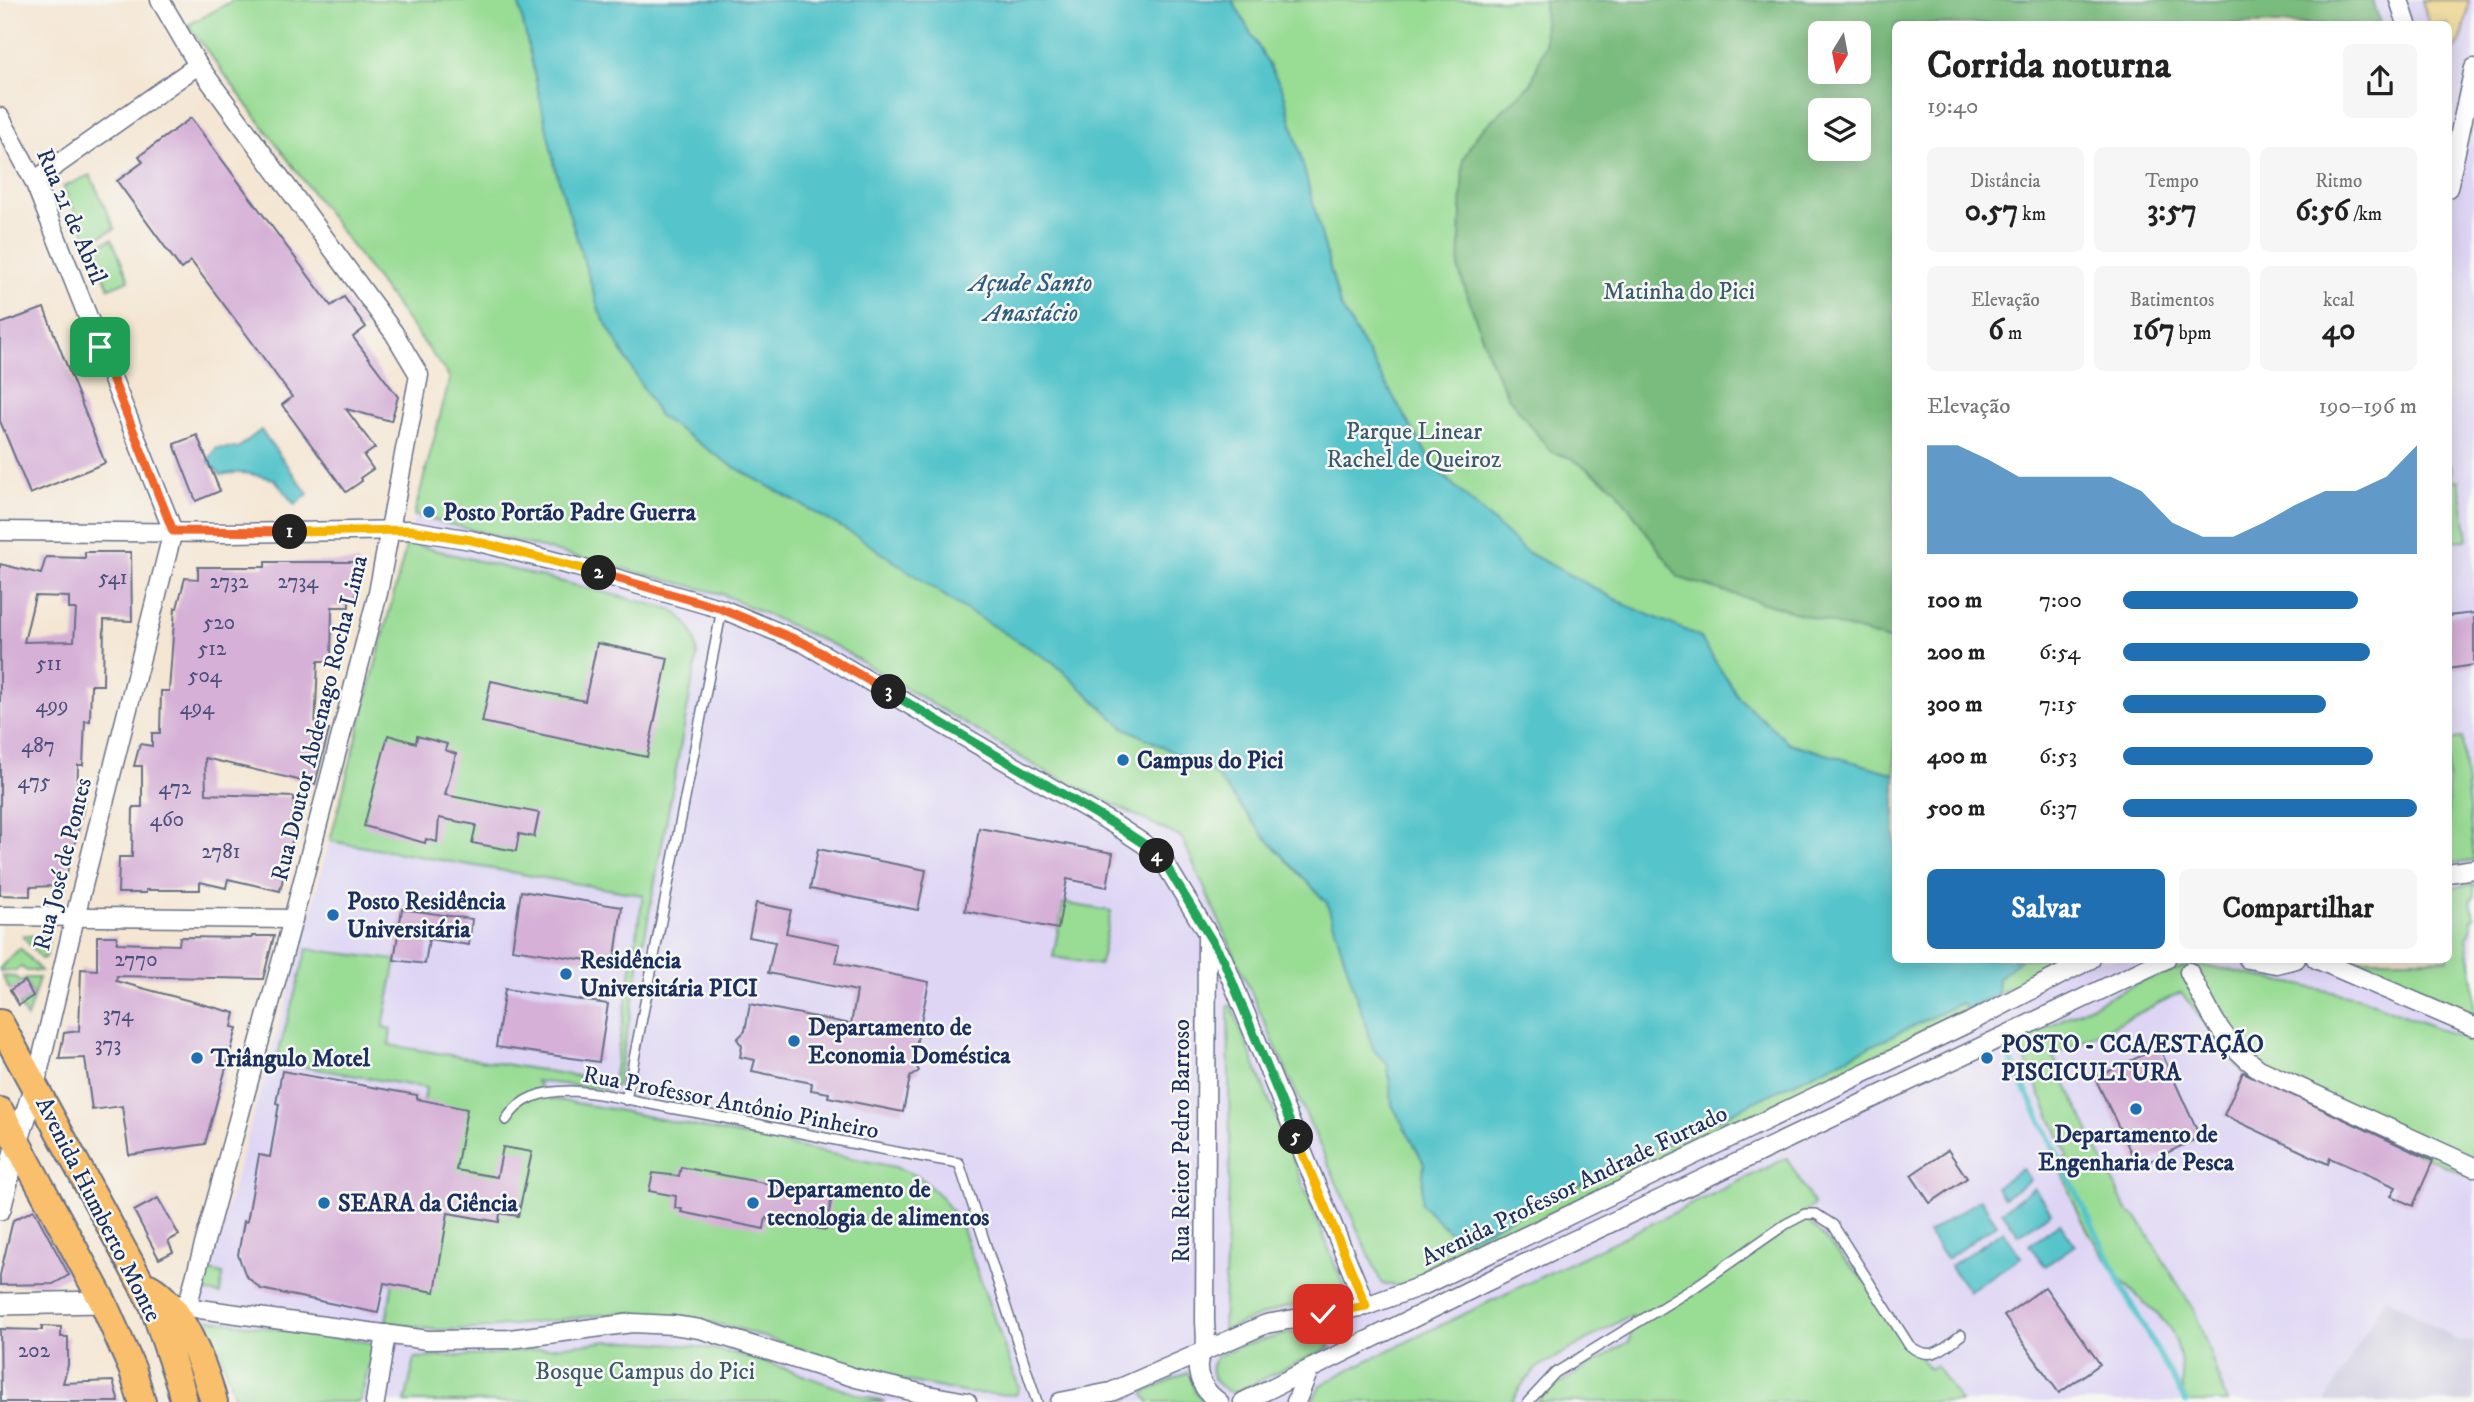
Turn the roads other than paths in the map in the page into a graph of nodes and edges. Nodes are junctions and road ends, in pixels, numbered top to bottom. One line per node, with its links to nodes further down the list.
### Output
1 (160, 0): 4 (street, Rua Doutor Abdenago Rocha Lima)
2 (2399, 0): 3 (street)
3 (2406, 21)
4 (198, 65): 8 (street); 11 (street, Rua Doutor Abdenago Rocha Lima)
5 (2474, 68): 7 (street)
6 (0, 117): 8 (street, Rua 21 de Abril)
7 (2452, 170)
8 (34, 181): 10 (street, Rua 21 de Abril)
9 (0, 530): 10 (street)
10 (173, 531): 11 (street); 16 (street, Rua José de Pontes)
11 (390, 531): 12 (street); 17 (street, Rua Doutor Abdenago Rocha Lima)
12 (722, 609): 18 (street); 26 (lane)
13 (2474, 869): 14 (street)
14 (2452, 872)
15 (0, 916): 16 (street)
16 (75, 917): 17 (street); 25 (street, Rua José de Pontes)
17 (293, 919): 36 (street, Rua Doutor Abdenago Rocha Lima)
18 (1207, 933): 35 (street); 39 (street, Rua Reitor Pedro Barroso)
19 (2083, 963): 35 (street, Avenida Professor Andrade Furtado)
20 (2157, 963): 40 (street, Avenida Professor Andrade Furtado)
21 (2325, 963): 24 (street)
22 (2189, 972): 30 (street)
23 (0, 1023): 25 (main road, Avenida Humberto Monte)
24 (2474, 1027)
25 (35, 1086): 29 (street, Rua José de Pontes); 32 (main road, Avenida Humberto Monte)
26 (626, 1100): 28 (lane, Rua Professor Antônio Pinheiro); 49 (lane, Rua Professor Antônio Pinheiro)
27 (0, 1111): 29 (main road, Avenida Humberto Monte)
28 (506, 1120)
29 (17, 1143): 31 (street, Rua José de Pontes); 33 (main road, Avenida Humberto Monte)
30 (2474, 1167)
31 (0, 1209)
32 (141, 1283): 36 (main road); 45 (main road, Avenida Humberto Monte)
33 (103, 1302): 34 (street); 41 (main road, Avenida Humberto Monte)
34 (0, 1304)
35 (1366, 1306): 39 (street, Avenida Professor Andrade Furtado)
36 (178, 1310): 37 (street); 46 (main road)
37 (387, 1334): 47 (street); 48 (street)
38 (1961, 1335): 55 (lane)
39 (1205, 1350): 42 (street, Avenida Professor Andrade Furtado); 52 (street, Rua Reitor Pedro Barroso)
40 (1309, 1370): 53 (street, Avenida Professor Andrade Furtado); 54 (street)
41 (133, 1371): 43 (main road); 44 (main road, Avenida Humberto Monte)
42 (1111, 1392): 50 (street, Avenida Professor Andrade Furtado); 51 (street)
43 (135, 1402)
44 (142, 1402)
45 (184, 1402)
46 (214, 1402)
47 (375, 1402)
48 (967, 1402)
49 (1037, 1402)
50 (1060, 1402)
51 (1132, 1402)
52 (1219, 1402)
53 (1243, 1402)
54 (1296, 1402)
55 (1528, 1402)

